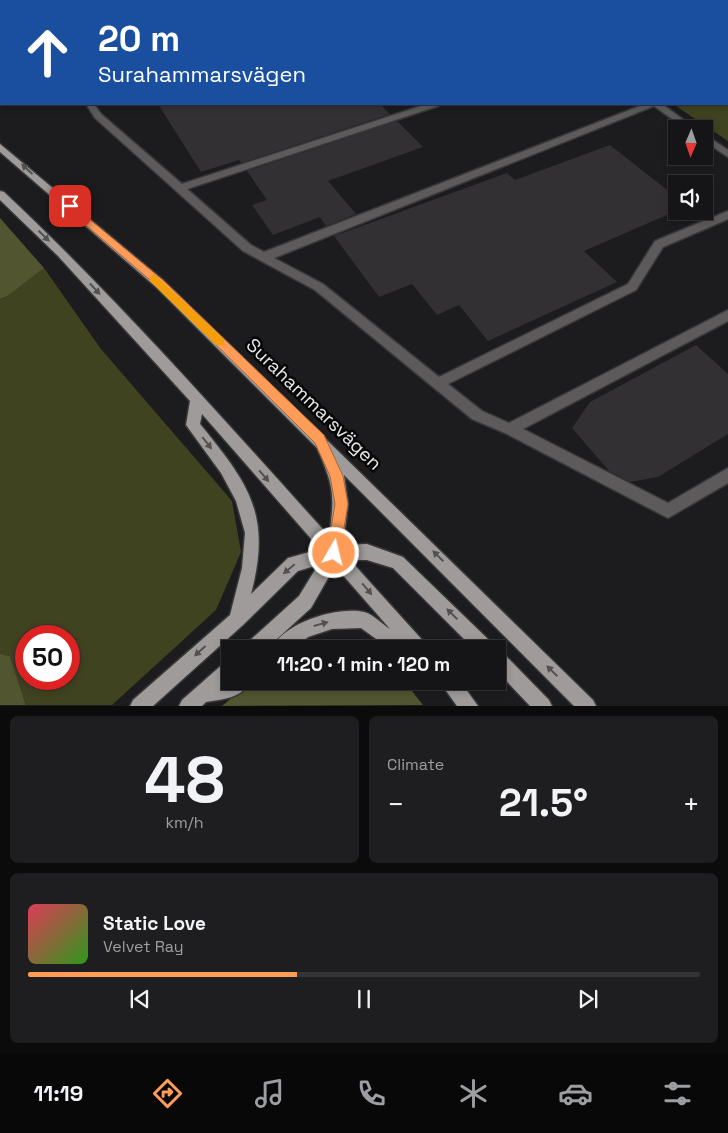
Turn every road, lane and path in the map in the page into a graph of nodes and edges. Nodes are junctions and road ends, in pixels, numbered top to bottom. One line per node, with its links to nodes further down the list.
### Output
1 (91, 105): 9 (street)
2 (431, 105): 9 (street)
3 (651, 105): 12 (street)
4 (656, 105): 5 (street)
5 (678, 120)
6 (713, 143): 8 (street)
7 (0, 147): 17 (main road, Surahammarsvägen, one-way to 7)
8 (728, 154)
9 (180, 188): 12 (street)
10 (0, 194): 15 (main road, one-way to 15)
11 (728, 215): 14 (street)
12 (264, 257): 14 (street)
13 (728, 314): 16 (street)
14 (438, 383): 16 (street)
15 (197, 400): 19 (main road, one-way to 19); 20 (main road, one-way to 20)
16 (510, 429): 18 (street)
17 (320, 439): 19 (main road); 35 (main road, Surahammarsvägen, one-way to 17)
18 (728, 475)
19 (334, 553): 20 (main road, one-way to 20); 21 (main road); 24 (main road, one-way to 24); 25 (main road, one-way to 19)
20 (236, 618): 31 (main road, one-way to 31)
21 (262, 640)
22 (291, 640): 23 (main road, one-way to 23)
23 (392, 640)
24 (411, 640)
25 (477, 640)
26 (506, 668): 34 (main road)
27 (221, 677): 30 (main road)
28 (226, 690): 30 (main road)
29 (456, 690): 33 (main road)
30 (202, 694): 32 (main road)
31 (138, 706)
32 (188, 706)
33 (469, 706)
34 (543, 706)
35 (587, 706)

